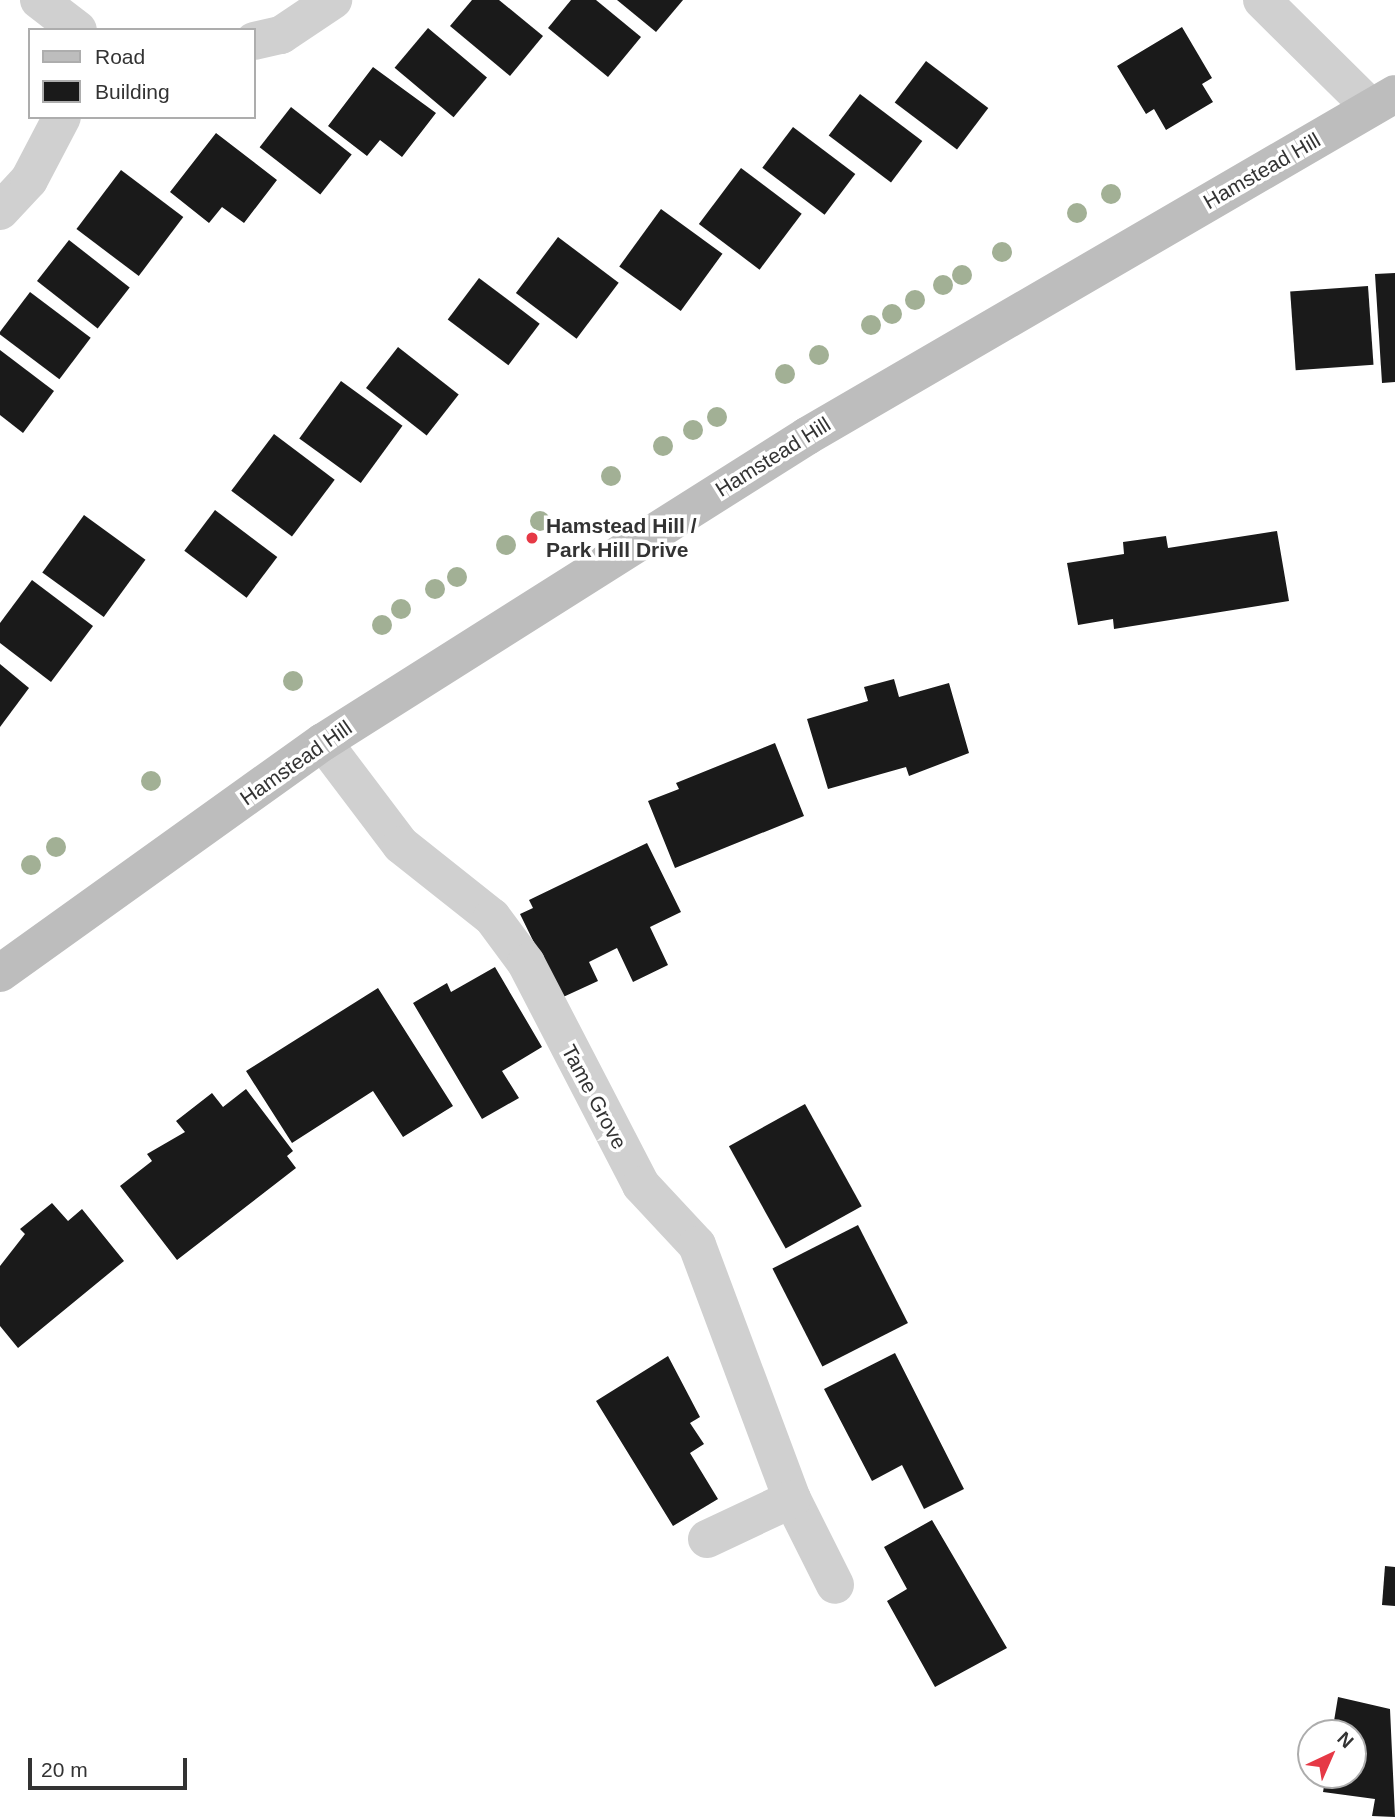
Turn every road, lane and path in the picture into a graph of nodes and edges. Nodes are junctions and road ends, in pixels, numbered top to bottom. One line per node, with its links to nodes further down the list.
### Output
1 (38, 0): 4 (street)
2 (333, 0): 5 (street)
3 (1262, 0): 6 (street)
4 (75, 28)
5 (256, 41)
6 (1383, 101): 9 (main road, Hamstead Hill)
7 (61, 119): 8 (street)
8 (0, 211)
9 (323, 743): 10 (main road, Hamstead Hill); 11 (street, Tame Grove)
10 (0, 973)
11 (792, 1499): 12 (street); 13 (street, Tame Grove)
12 (707, 1539)
13 (835, 1585)

